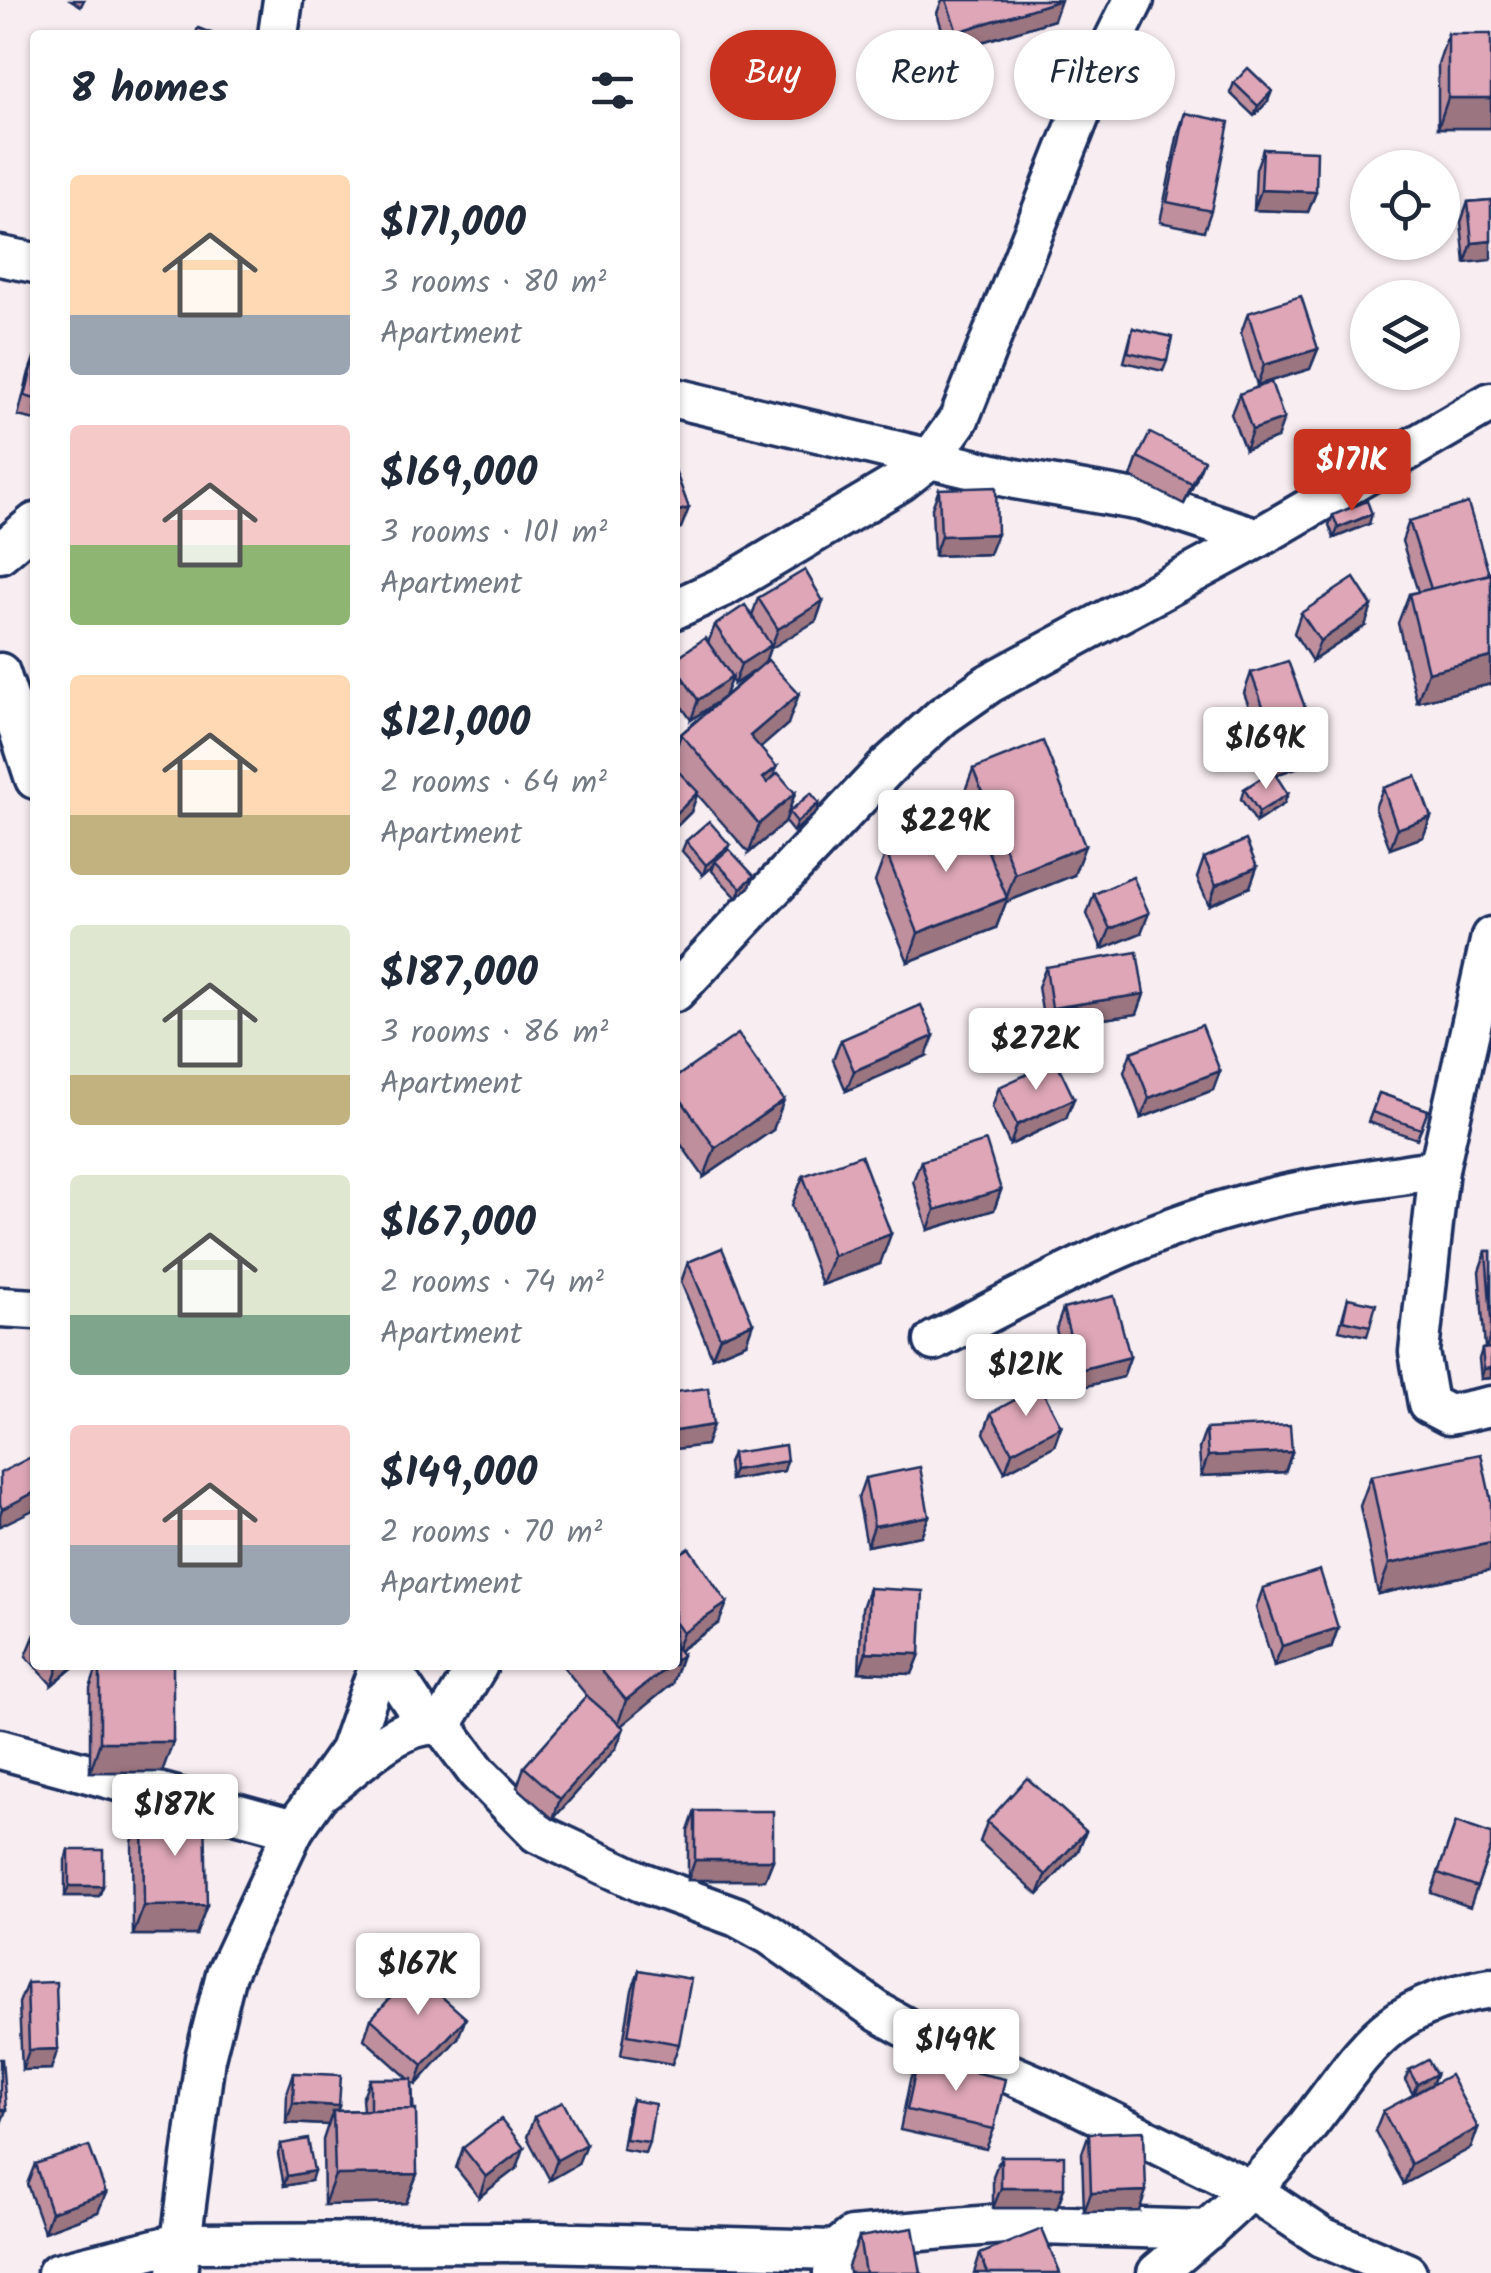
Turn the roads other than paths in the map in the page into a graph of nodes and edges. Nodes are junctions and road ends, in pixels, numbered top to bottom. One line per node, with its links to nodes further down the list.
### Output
1 (282, 0): 3 (street)
2 (1134, 0): 8 (street)
3 (279, 30)
4 (0, 256): 5 (street)
5 (30, 262)
6 (680, 399): 8 (street)
7 (1491, 402): 10 (street)
8 (931, 458): 10 (street); 12 (street)
9 (30, 527): 11 (street)
10 (1258, 538): 16 (street)
11 (0, 554)
12 (680, 607)
13 (0, 674): 14 (street)
14 (30, 764)
15 (1491, 936): 17 (street)
16 (680, 987)
17 (1439, 1170): 20 (street); 21 (street)
18 (0, 1307): 19 (street)
19 (30, 1310)
20 (934, 1341)
21 (1491, 1406)
22 (377, 1670): 27 (street)
23 (392, 1670): 25 (street)
24 (474, 1670): 25 (street)
25 (434, 1724): 27 (street); 30 (street)
26 (0, 1749): 28 (street)
27 (324, 1790): 28 (street)
28 (294, 1829): 32 (street)
29 (1491, 1988): 30 (street)
30 (1251, 2190): 31 (street); 34 (street)
31 (1208, 2230): 33 (street); 36 (street)
32 (178, 2258): 33 (street); 35 (street)
33 (834, 2262)
34 (1391, 2270)
35 (57, 2273)
36 (1157, 2273)

